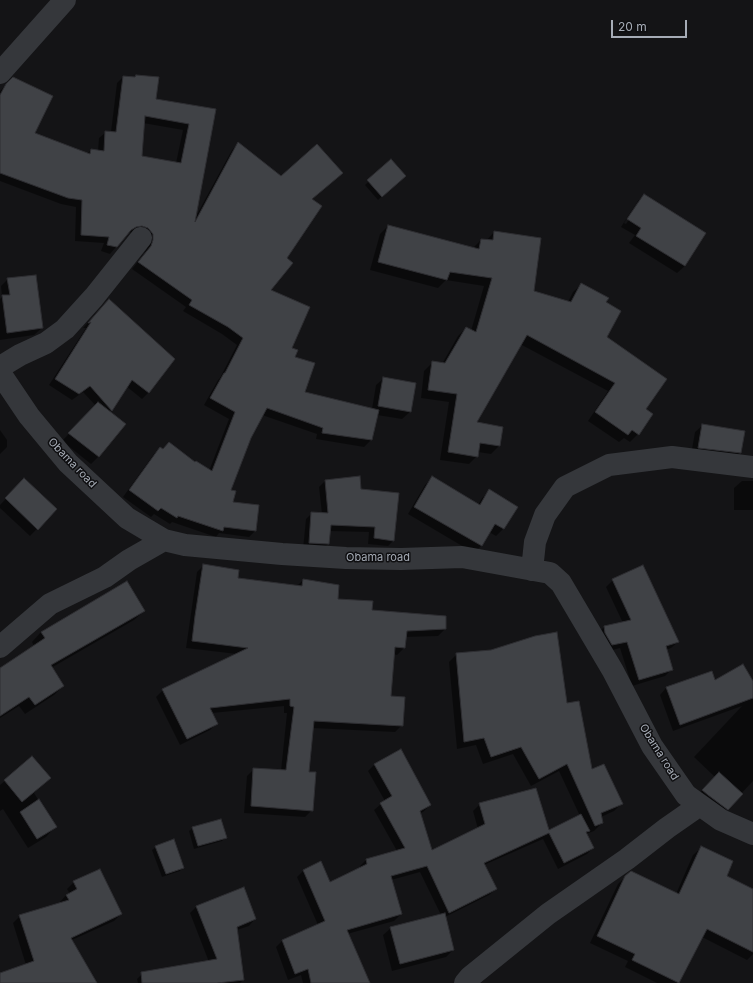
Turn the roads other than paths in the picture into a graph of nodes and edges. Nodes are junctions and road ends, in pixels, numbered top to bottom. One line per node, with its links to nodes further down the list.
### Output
1 (65, 0): 2 (street)
2 (0, 73)
3 (141, 238): 4 (street)
4 (0, 367)
5 (0, 373): 7 (street, Obama road)
6 (753, 467): 8 (street)
7 (164, 540): 8 (street, Obama road); 9 (street)
8 (532, 570): 10 (street, Obama road)
9 (0, 647)
10 (700, 805): 11 (street, Obama road); 12 (street)
11 (753, 834)
12 (466, 983)

